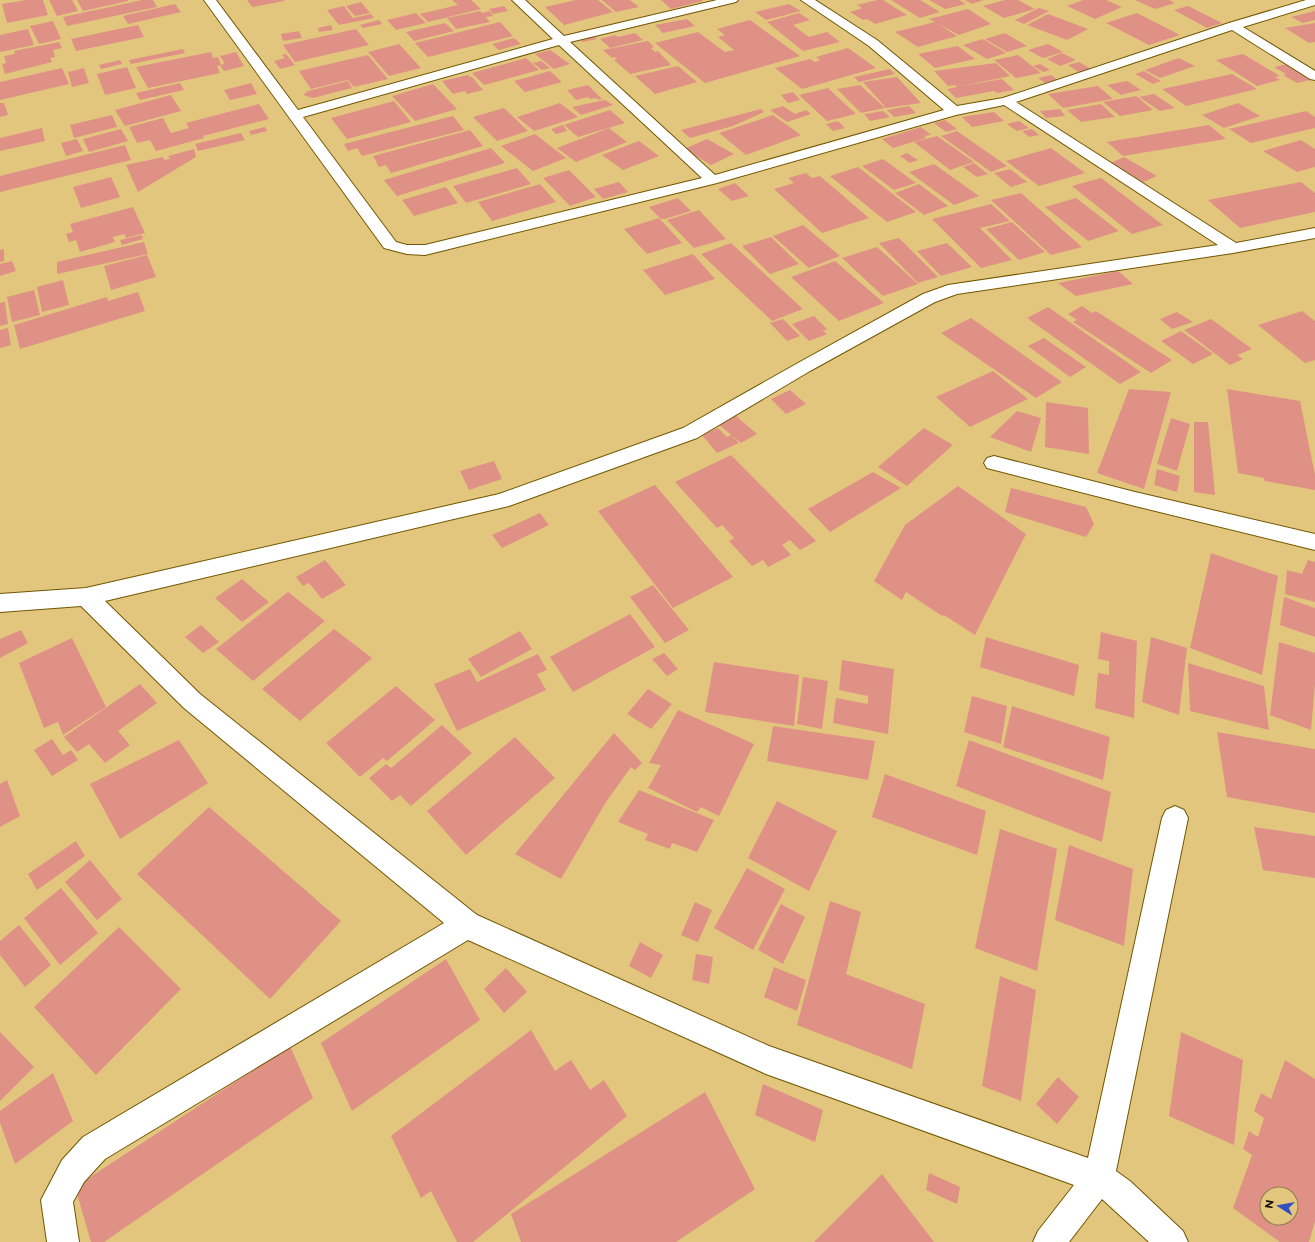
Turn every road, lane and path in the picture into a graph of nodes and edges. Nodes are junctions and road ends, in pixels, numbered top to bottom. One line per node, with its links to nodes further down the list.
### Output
1 (210, 0): 11 (street)
2 (518, 0): 7 (street)
3 (732, 0): 7 (street)
4 (807, 0): 10 (street)
5 (1315, 1): 6 (street)
6 (1233, 26): 8 (street); 9 (street)
7 (562, 40): 11 (street); 12 (street)
8 (1315, 76)
9 (1006, 101): 10 (street); 14 (street)
10 (954, 111): 12 (street)
11 (294, 115): 12 (street)
12 (712, 180)
13 (1315, 233): 14 (street)
14 (1233, 248): 17 (street)
15 (994, 463): 16 (street)
16 (1315, 542)
17 (86, 596): 18 (street); 20 (street)
18 (0, 603)
19 (1175, 818): 21 (street)
20 (467, 926): 21 (street); 22 (street)
21 (1099, 1178): 23 (street); 24 (street)
22 (63, 1242)
23 (1049, 1242)
24 (1172, 1242)

